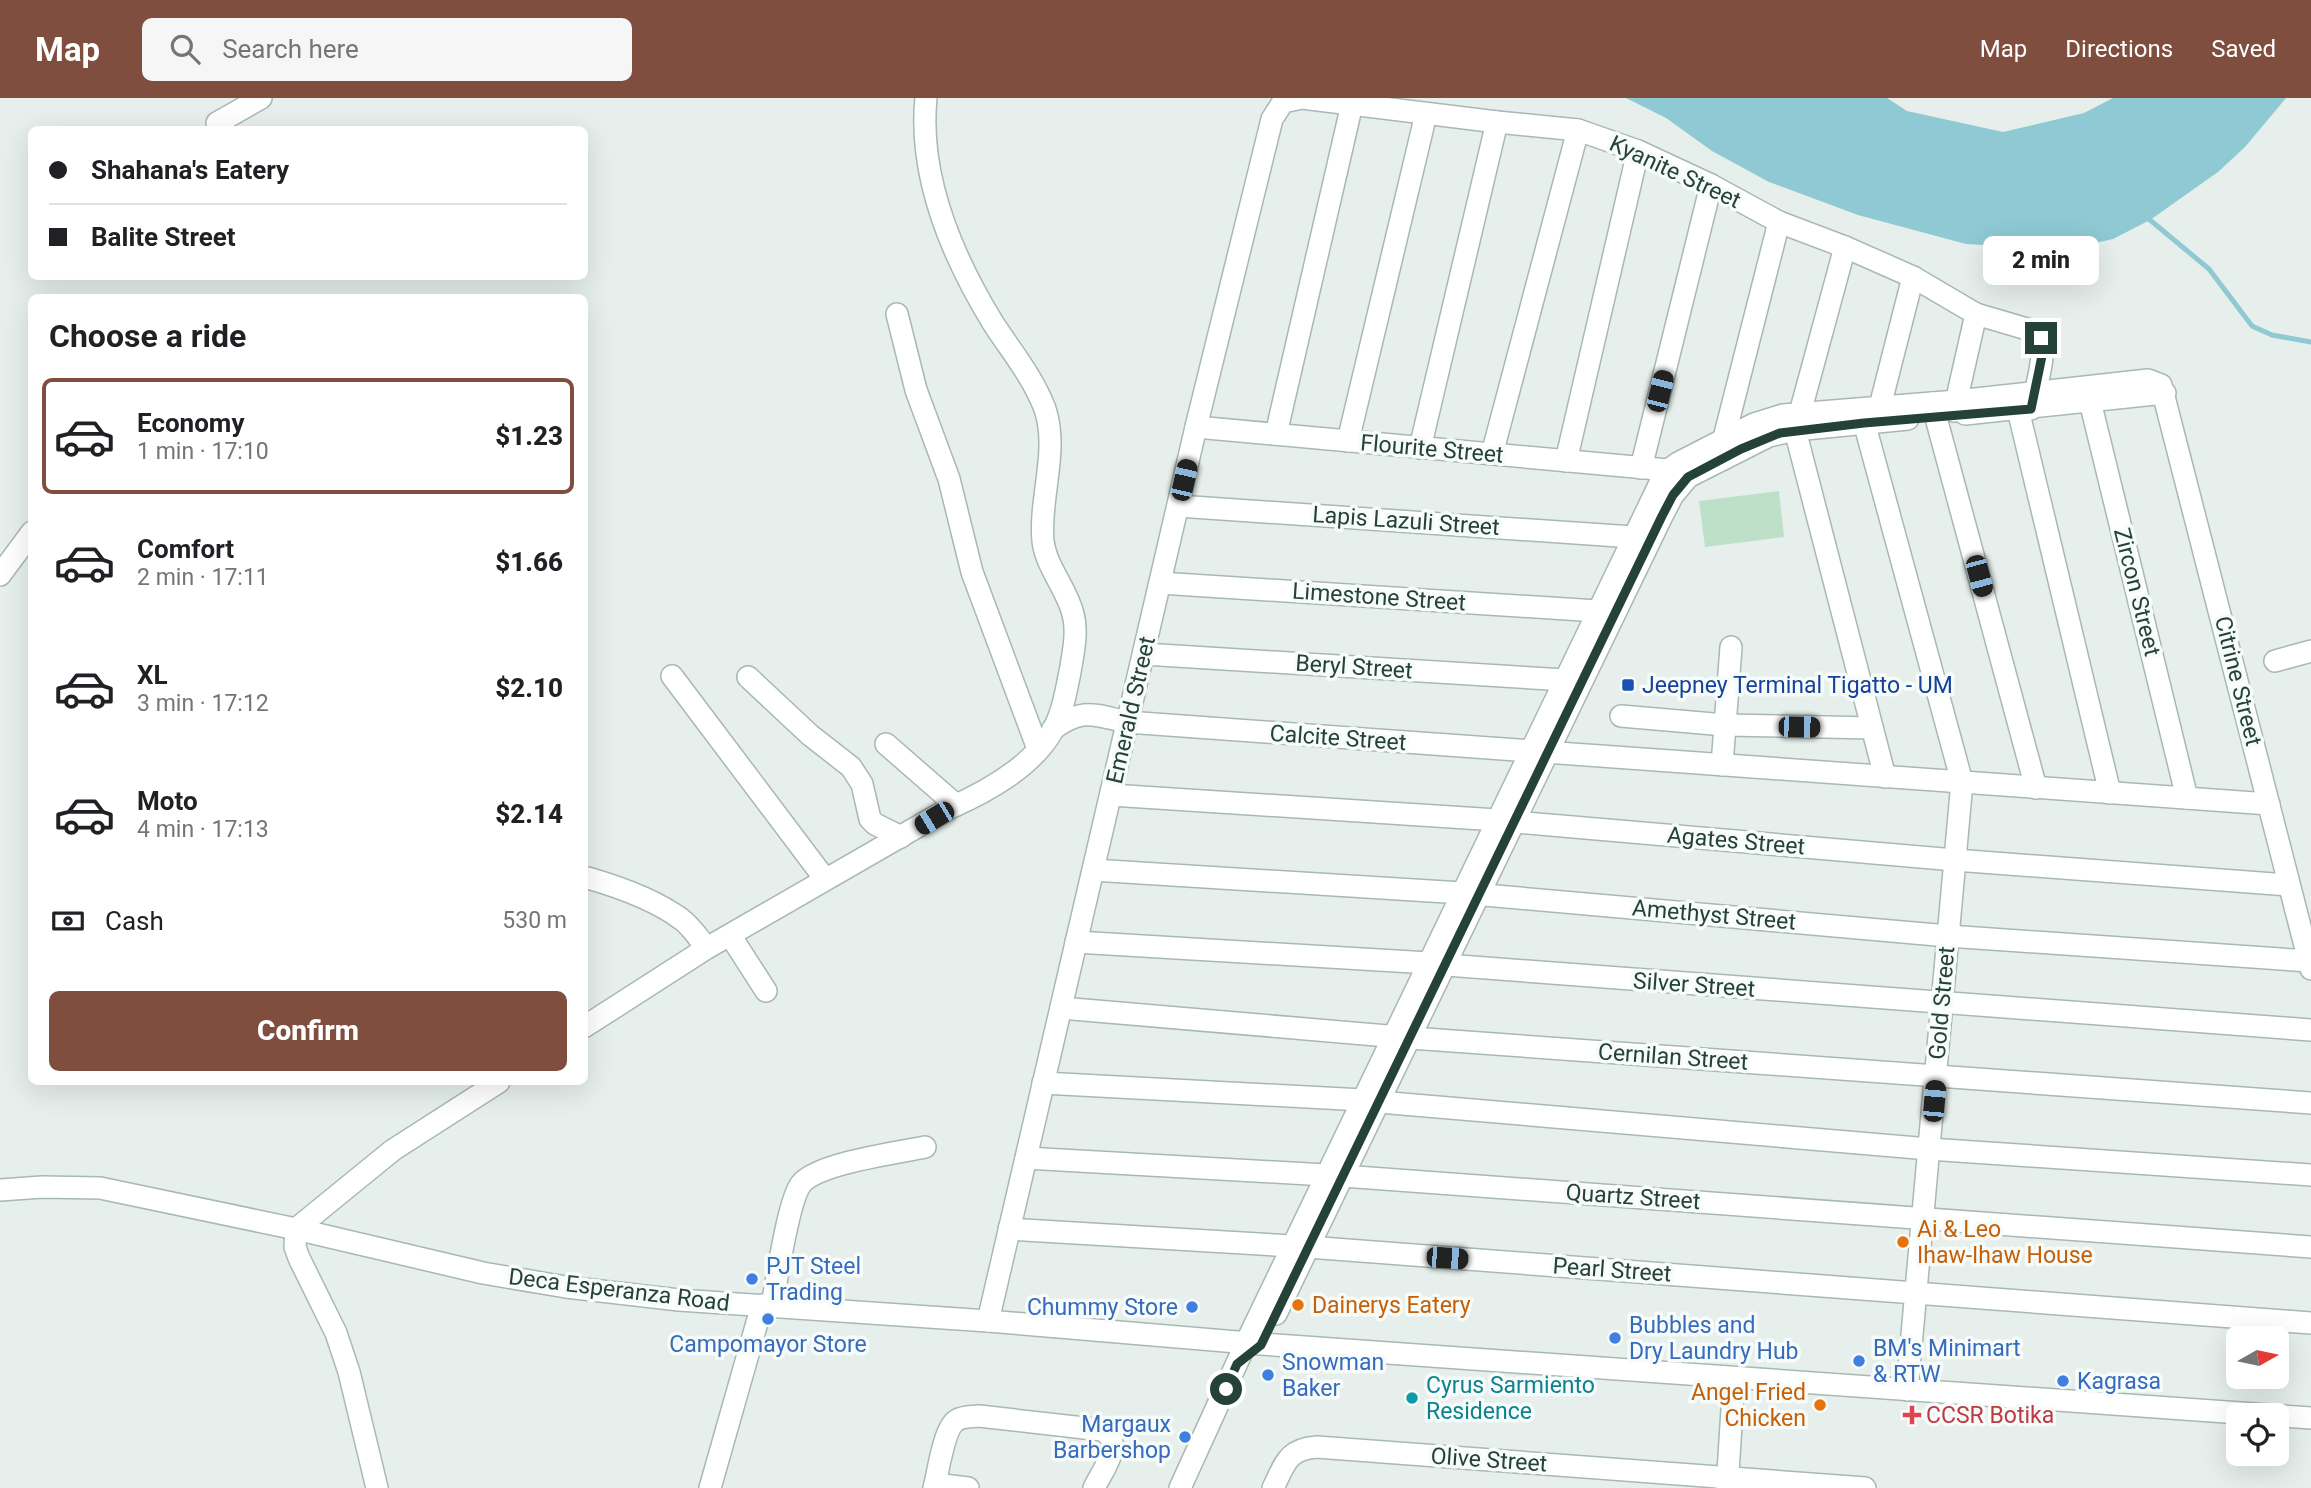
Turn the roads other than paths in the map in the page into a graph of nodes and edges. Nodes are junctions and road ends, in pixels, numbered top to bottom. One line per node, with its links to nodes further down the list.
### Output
1 (261, 98): 7 (street)
2 (926, 98): 47 (street)
3 (1283, 103): 4 (street, Kyanite Street); 21 (street, Emerald Street)
4 (1352, 104): 5 (street, Kyanite Street); 22 (street)
5 (1426, 114): 6 (street, Kyanite Street); 24 (street)
6 (1497, 122): 8 (street, Kyanite Street); 25 (street)
7 (218, 123)
8 (1578, 130): 9 (street, Kyanite Street); 26 (street)
9 (1638, 151): 10 (street, Kyanite Street); 27 (street)
10 (1711, 185): 11 (street, Kyanite Street); 28 (street)
11 (1779, 222): 12 (street, Kyanite Street); 23 (street)
12 (1845, 247): 13 (street, Kyanite Street); 20 (street)
13 (1913, 277): 15 (street, Kyanite Street); 19 (street)
14 (897, 314): 49 (street)
15 (1976, 314): 17 (street, Kyanite Street); 18 (street)
16 (2089, 394): 17 (street); 57 (street, Zircon Street); 58 (street, Citrine Street)
17 (2024, 402): 18 (street); 55 (street)
18 (1945, 409): 19 (street); 54 (street)
19 (1870, 415): 20 (street); 53 (street)
20 (1798, 421): 23 (street); 46 (street); 50 (street)
21 (1196, 427): 22 (street, Flourite Street); 30 (street, Emerald Street)
22 (1276, 435): 24 (street, Flourite Street)
23 (1724, 438): 29 (street)
24 (1348, 441): 25 (street, Flourite Street)
25 (1420, 448): 26 (street, Flourite Street)
26 (1492, 454): 27 (street, Flourite Street)
27 (1566, 461): 28 (street, Flourite Street)
28 (1641, 468): 29 (street, Flourite Street)
29 (1668, 470): 32 (street)
30 (1178, 506): 32 (street, Lapis Lazuli Street); 34 (street, Emerald Street)
31 (28, 537): 33 (street)
32 (1633, 537): 35 (street)
33 (0, 575)
34 (1160, 583): 35 (street, Limestone Street); 38 (street, Emerald Street)
35 (1597, 611): 42 (street)
36 (1731, 647): 45 (street)
37 (2311, 651): 39 (street)
38 (1144, 654): 42 (street, Beryl Street); 44 (street, Emerald Street)
39 (2275, 661)
40 (672, 676): 65 (street)
41 (748, 677): 61 (street)
42 (1565, 680): 50 (street)
43 (1621, 716): 45 (street)
44 (1127, 722): 47 (street, Calcite Street); 50 (street, Calcite Street); 56 (street, Emerald Street)
45 (1725, 725): 46 (street); 51 (street)
46 (1872, 728): 52 (street)
47 (1054, 729): 49 (street)
48 (886, 744): 59 (street)
49 (1038, 749): 59 (street)
50 (1540, 752): 51 (street, Calcite Street); 60 (street)
51 (1722, 765): 52 (street, Calcite Street)
52 (1885, 777): 53 (street, Calcite Street)
53 (1962, 782): 54 (street, Calcite Street); 62 (street, Gold Street)
54 (2036, 788): 55 (street, Calcite Street)
55 (2110, 793): 57 (street, Calcite Street)
56 (1111, 795): 60 (street, Agates Street); 63 (street, Emerald Street)
57 (2188, 799): 58 (street, Calcite Street)
58 (2269, 804): 66 (street, Citrine Street)
59 (956, 806): 61 (street)
60 (1507, 821): 62 (street, Agates Street); 67 (street)
61 (901, 837): 65 (street)
62 (1955, 860): 66 (street, Agates Street); 69 (street, Gold Street)
63 (1093, 870): 67 (street, Amethyst Street); 70 (street, Emerald Street)
64 (588, 878): 71 (street)
65 (825, 879): 68 (street)
66 (2289, 885): 73 (street, Citrine Street)
67 (1471, 894): 69 (street, Amethyst Street); 72 (street)
68 (730, 935): 71 (street); 74 (street)
69 (1948, 936): 73 (street, Amethyst Street); 75 (street, Gold Street)
70 (1076, 942): 72 (street, Silver Street); 76 (street, Emerald Street)
71 (707, 948): 77 (street)
72 (1437, 964): 75 (street, Silver Street); 79 (street)
73 (2310, 965)
74 (766, 991)
75 (1942, 1004): 78 (street, Silver Street); 80 (street, Gold Street)
76 (1061, 1008): 79 (street, Cernilan Street); 81 (street, Emerald Street)
77 (588, 1024)
78 (2311, 1030)
79 (1402, 1037): 80 (street, Cernilan Street); 83 (street)
80 (1936, 1076): 84 (street, Cernilan Street); 86 (street, Gold Street)
81 (1044, 1083): 83 (street); 87 (street, Emerald Street)
82 (494, 1085): 92 (street)
83 (1371, 1101): 86 (street); 88 (street)
84 (2311, 1103)
85 (925, 1147): 97 (street)
86 (1929, 1149): 89 (street); 91 (street, Gold Street)
87 (1026, 1158): 88 (street, Quartz Street); 93 (street, Emerald Street)
88 (1335, 1175): 91 (street, Quartz Street); 94 (street)
89 (2311, 1175)
90 (0, 1190): 92 (street, Deca Esperanza Road)
91 (1923, 1218): 95 (street, Quartz Street); 96 (street, Gold Street)
92 (296, 1229): 97 (street, Deca Esperanza Road); 106 (street)
93 (1010, 1229): 94 (street, Pearl Street); 98 (street, Emerald Street)
94 (1300, 1247): 96 (street, Pearl Street); 100 (street)
95 (2311, 1247)
96 (1916, 1292): 99 (street, Pearl Street); 102 (street, Gold Street)
97 (767, 1305): 98 (street, Deca Esperanza Road); 107 (street)
98 (988, 1321): 100 (street, Deca Esperanza Road)
99 (2311, 1323)
100 (1253, 1344): 101 (street, Deca Esperanza Road); 110 (street)
101 (1734, 1378): 102 (street, Deca Esperanza Road); 104 (street)
102 (1907, 1390): 103 (street, Deca Esperanza Road)
103 (2311, 1418)
104 (1727, 1483): 111 (street, Olive Street); 112 (street, Olive Street)
105 (934, 1486): 108 (street); 109 (street)
106 (377, 1488)
107 (710, 1488)
108 (968, 1488)
109 (1094, 1488)
110 (1180, 1488)
111 (1273, 1488)
112 (1865, 1488)

